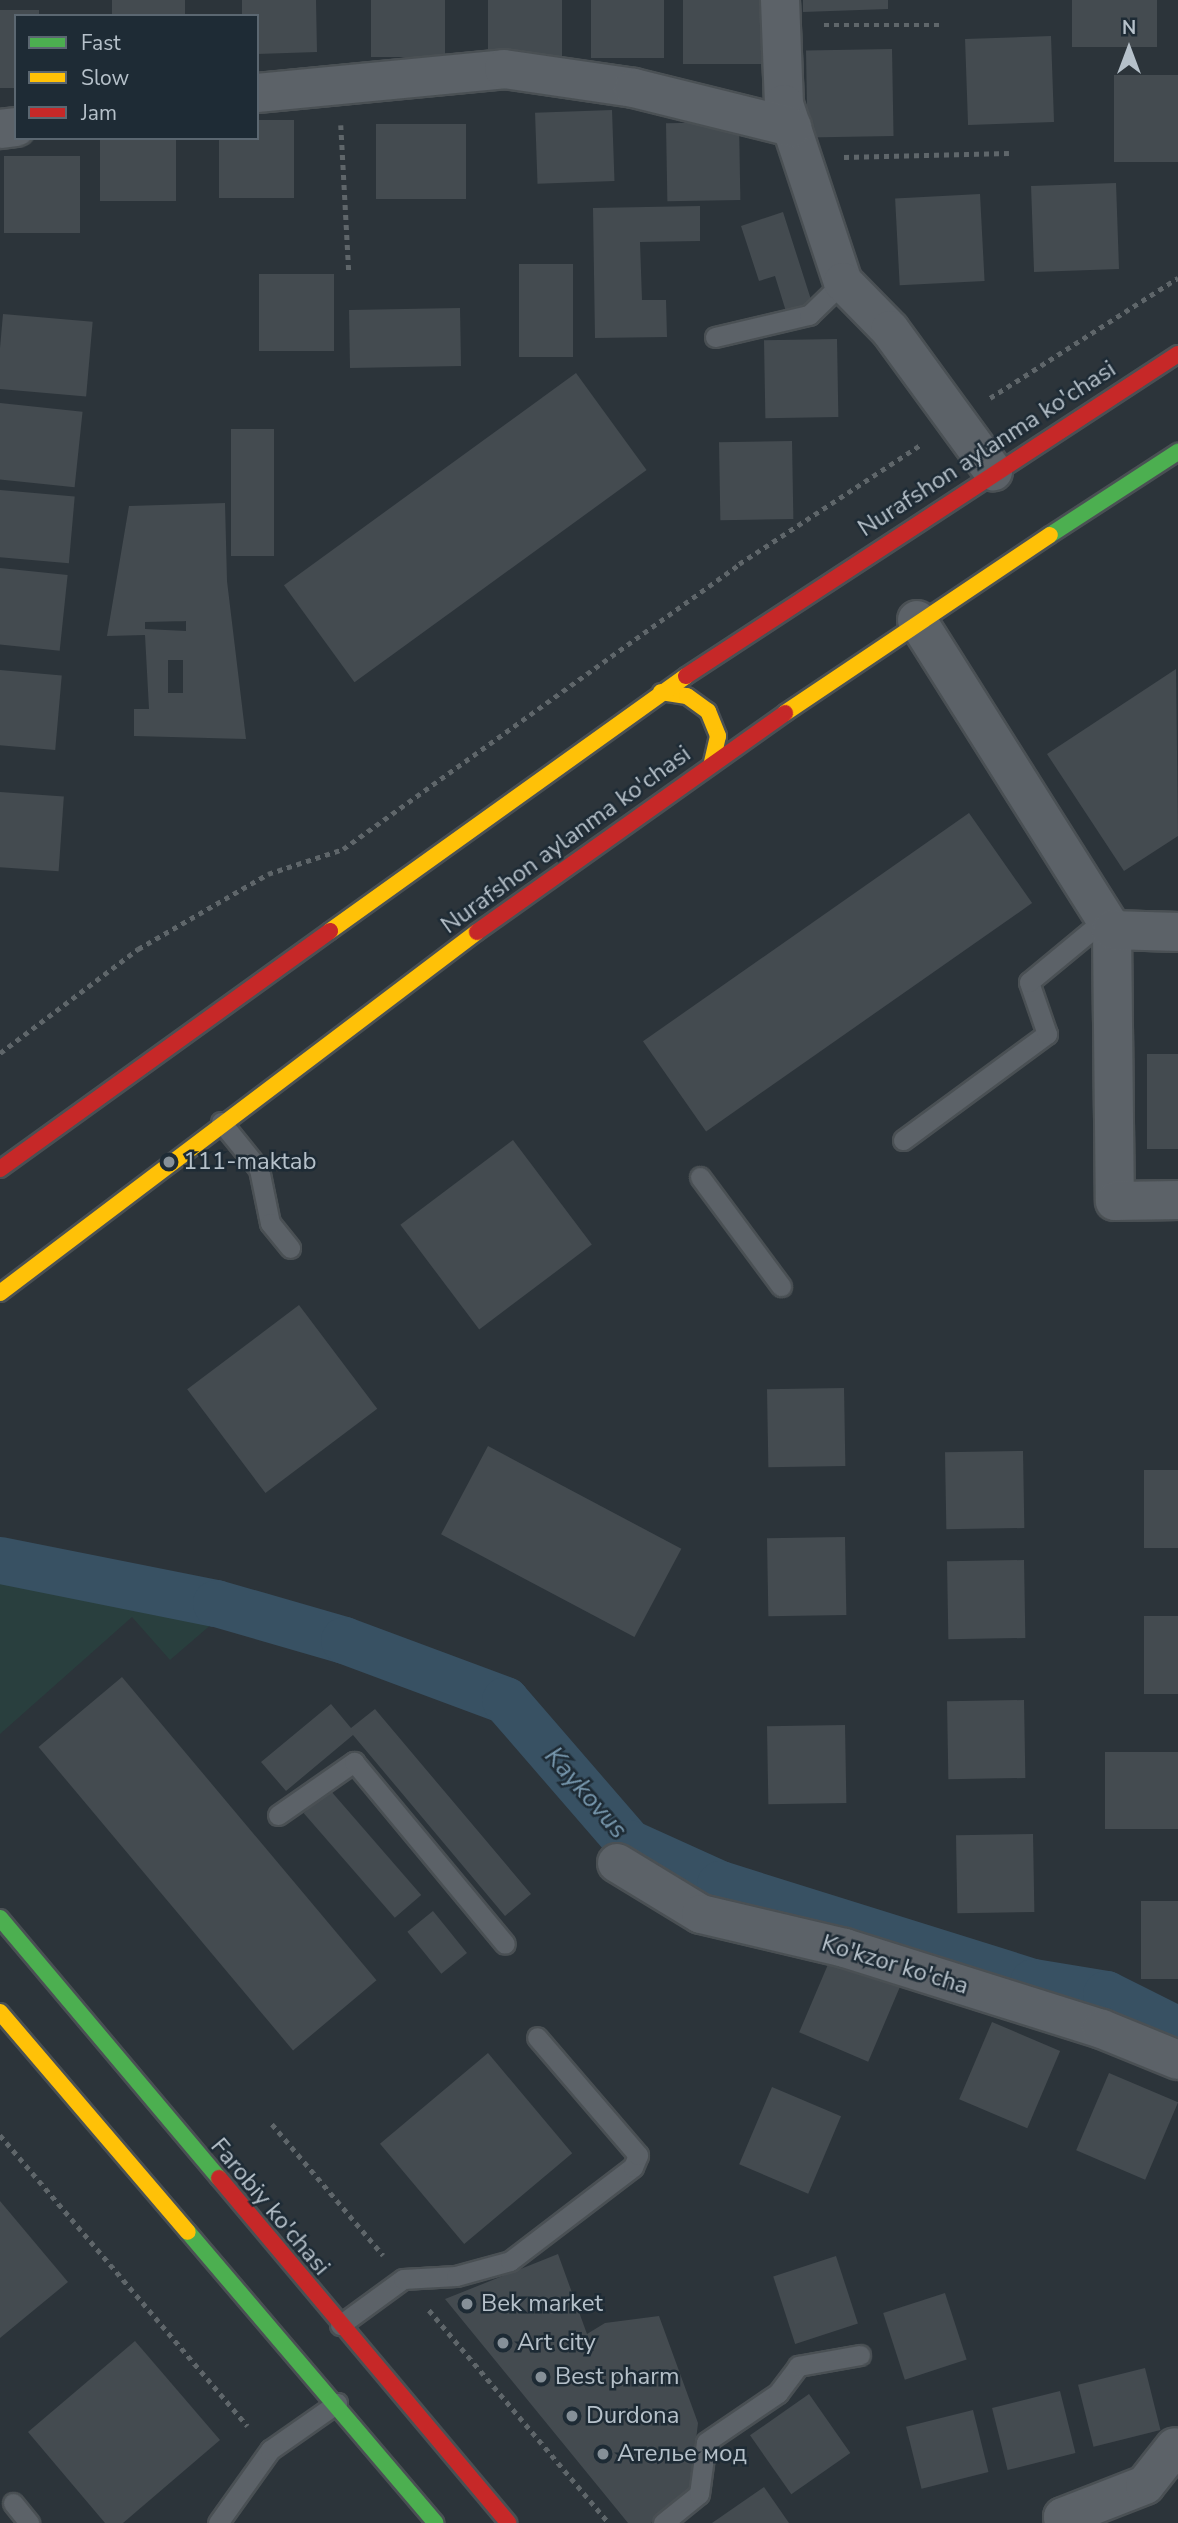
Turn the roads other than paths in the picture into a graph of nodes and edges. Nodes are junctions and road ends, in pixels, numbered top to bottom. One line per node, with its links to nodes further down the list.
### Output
1 (781, 13): 3 (street)
2 (259, 93): 3 (street)
3 (795, 142): 4 (street)
4 (843, 282): 5 (lane); 8 (street)
5 (715, 337)
6 (1178, 354): 8 (main road, Nurafshon aylanma ko'chasi)
7 (1178, 452): 9 (main road, Nurafshon aylanma ko'chasi)
8 (993, 471): 10 (main road, Nurafshon aylanma ko'chasi)
9 (917, 621): 11 (main road, Nurafshon aylanma ko'chasi); 12 (street)
10 (661, 692): 11 (main road); 16 (main road, Nurafshon aylanma ko'chasi)
11 (712, 763): 14 (main road, Nurafshon aylanma ko'chasi)
12 (1102, 916): 13 (street); 15 (lane); 18 (street)
13 (1178, 932)
14 (221, 1122): 19 (lane); 21 (main road, Nurafshon aylanma ko'chasi)
15 (903, 1140)
16 (0, 1170)
17 (700, 1177): 20 (lane)
18 (1178, 1200)
19 (290, 1248)
20 (781, 1286)
21 (0, 1293)
22 (278, 1815): 25 (lane)
23 (617, 1863): 28 (street, Ko'kzor ko'cha)
24 (0, 1918): 29 (main road, Farobiy ko'chasi)
25 (505, 1944)
26 (0, 2012): 31 (main road)
27 (537, 2036): 29 (lane)
28 (1178, 2060)
29 (340, 2325): 37 (main road, Farobiy ko'chasi)
30 (860, 2355): 38 (lane)
31 (337, 2403): 35 (lane); 36 (main road)
32 (1175, 2447): 39 (street)
33 (13, 2503): 34 (lane)
34 (29, 2523)
35 (218, 2523)
36 (436, 2523)
37 (508, 2523)
38 (663, 2523)
39 (1063, 2523)

